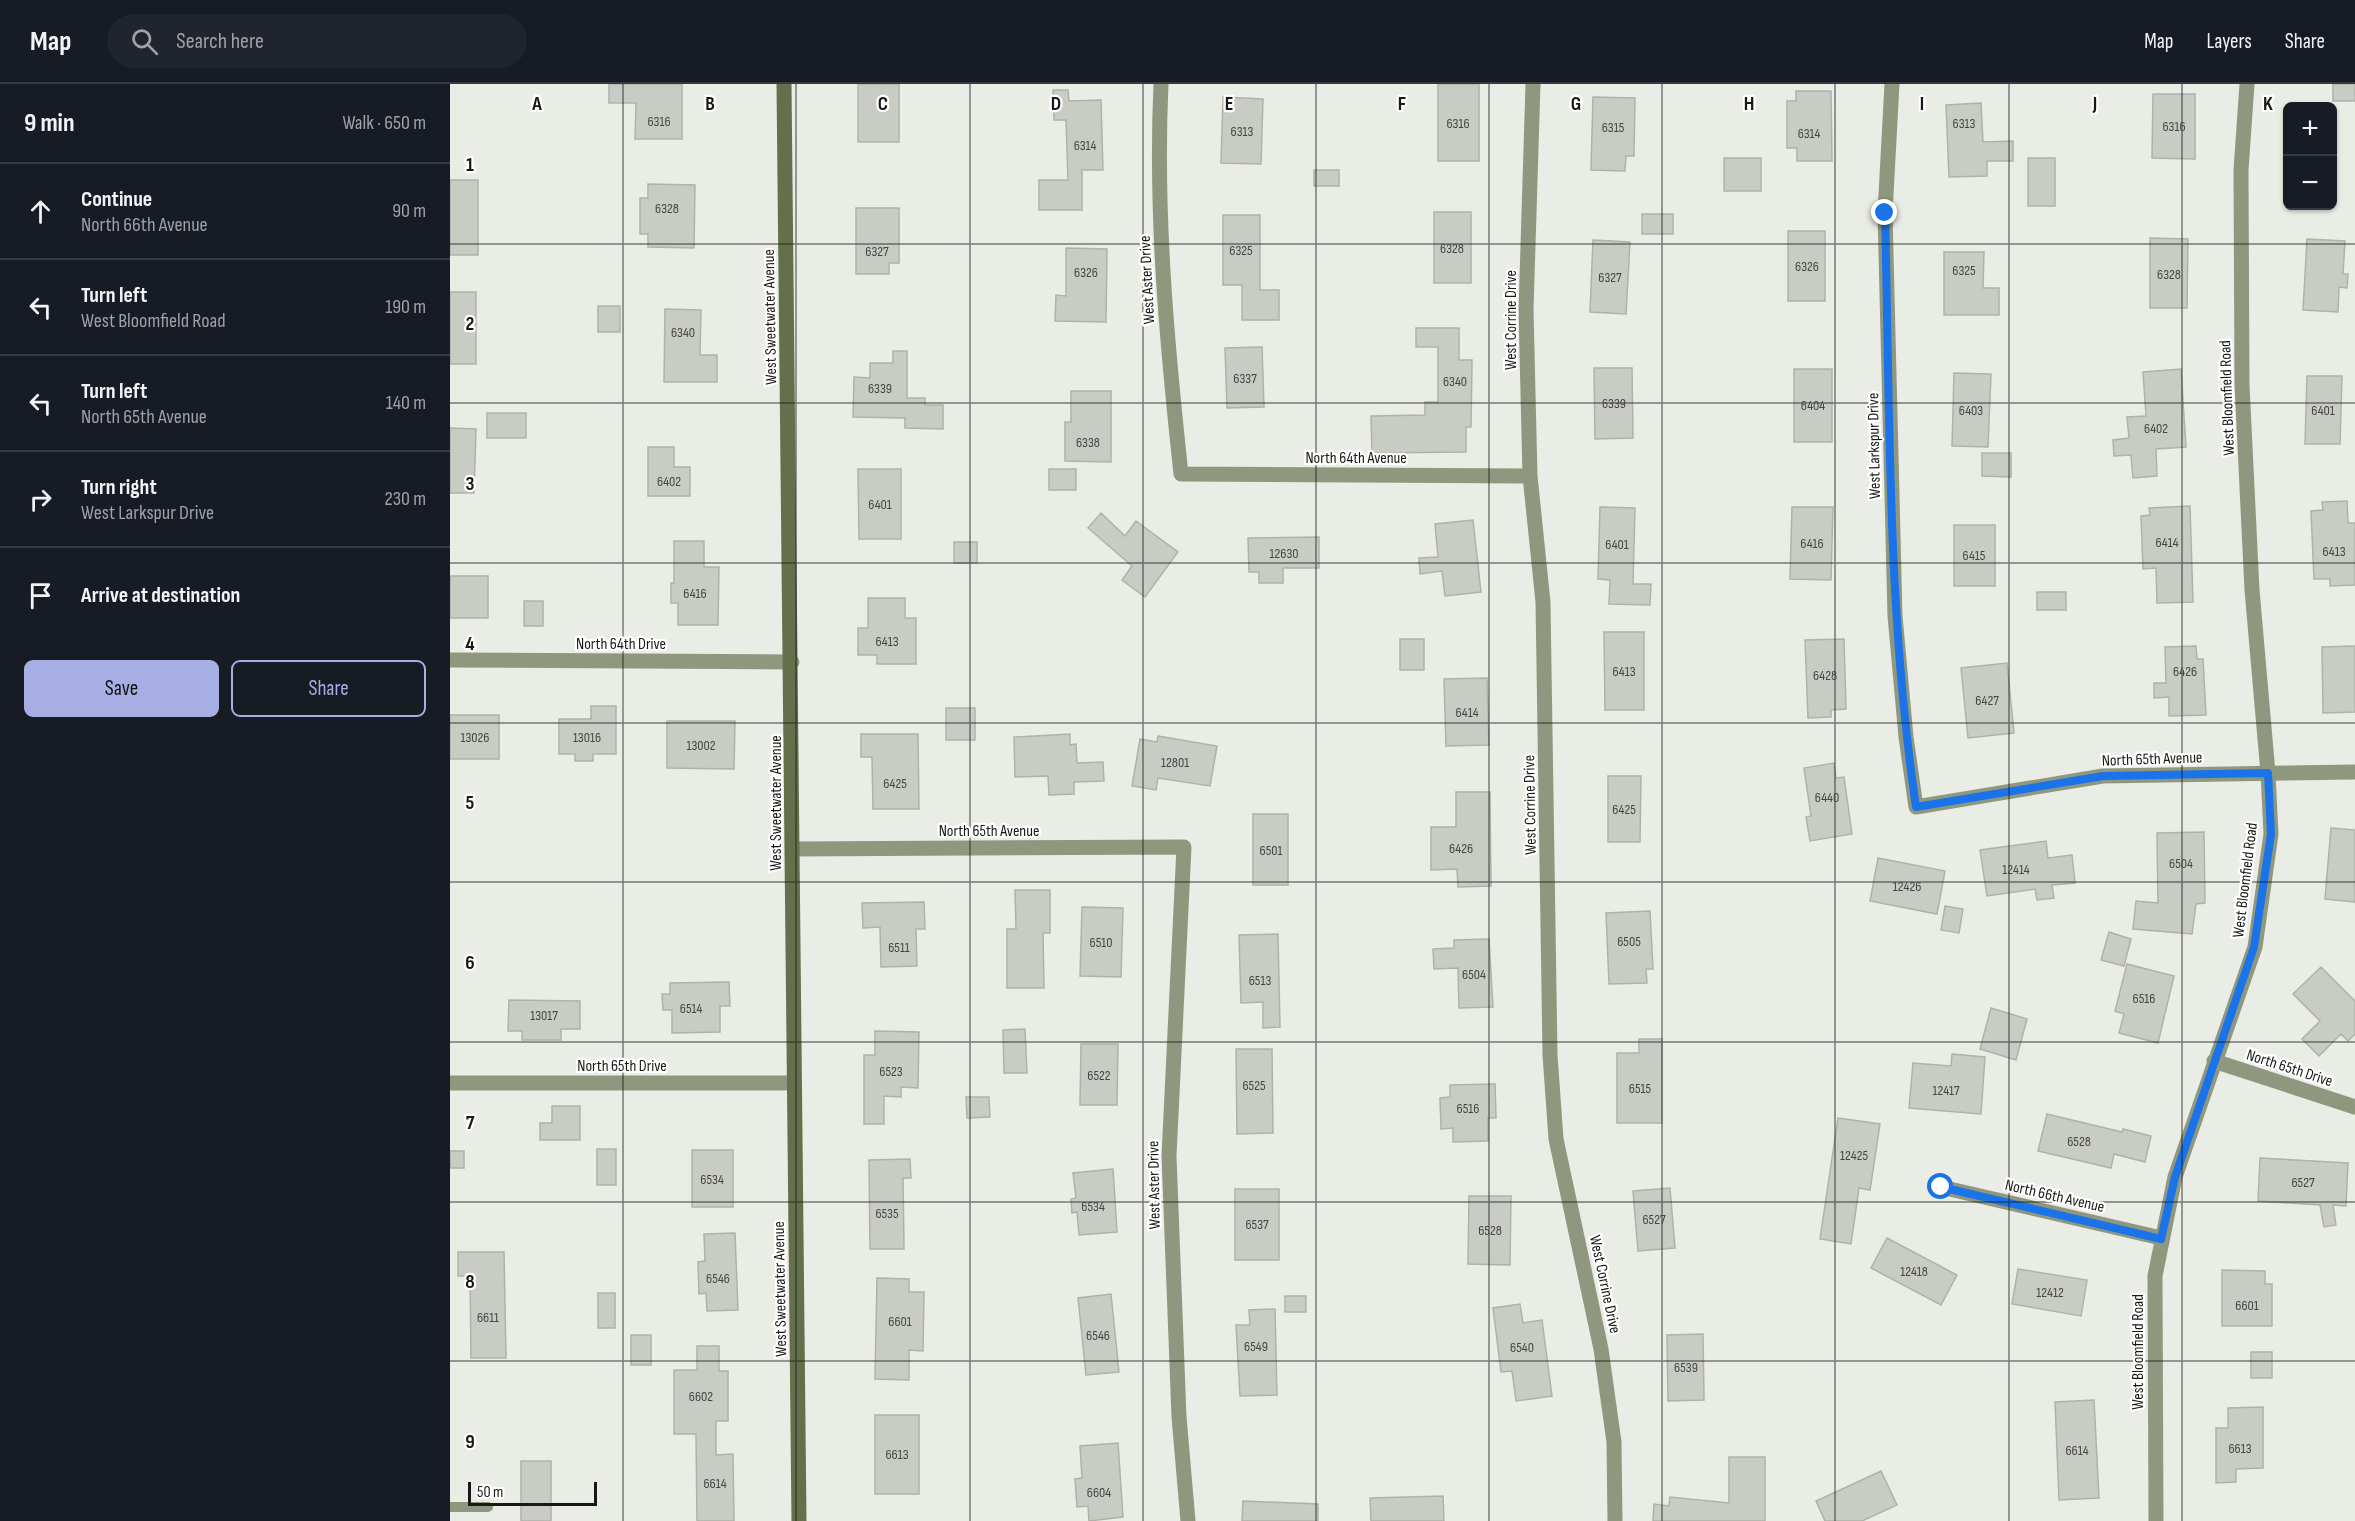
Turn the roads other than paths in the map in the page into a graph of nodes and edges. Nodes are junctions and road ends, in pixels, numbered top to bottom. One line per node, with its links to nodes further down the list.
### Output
1 (784, 84): 9 (street, West Sweetwater Avenue)
2 (1161, 84): 6 (street, West Aster Drive)
3 (1533, 84): 7 (street, West Corrine Drive)
4 (1892, 84): 12 (street, West Larkspur Drive)
5 (2247, 84): 11 (street, West Bloomfield Road)
6 (1181, 474): 7 (street, North 64th Avenue)
7 (1530, 476): 25 (street, West Corrine Drive)
8 (450, 660): 9 (street, North 64th Drive)
9 (792, 662): 14 (street, West Sweetwater Avenue)
10 (2355, 772): 11 (street, North 65th Avenue)
11 (2268, 773): 12 (street, North 65th Avenue); 15 (street, West Bloomfield Road)
12 (1916, 807)
13 (1184, 848): 14 (street, North 65th Avenue); 24 (street, West Aster Drive)
14 (793, 849): 17 (street, West Sweetwater Avenue)
15 (2214, 1061): 18 (street, North 65th Drive); 20 (street, West Bloomfield Road)
16 (450, 1083): 17 (street, North 65th Drive)
17 (794, 1083): 23 (street, West Sweetwater Avenue)
18 (2355, 1107)
19 (1941, 1187): 20 (street, North 66th Avenue)
20 (2161, 1239): 26 (street, West Bloomfield Road)
21 (450, 1507): 22 (lane)
22 (488, 1507)
23 (800, 1521)
24 (1188, 1521)
25 (1615, 1521)
26 (2156, 1521)

